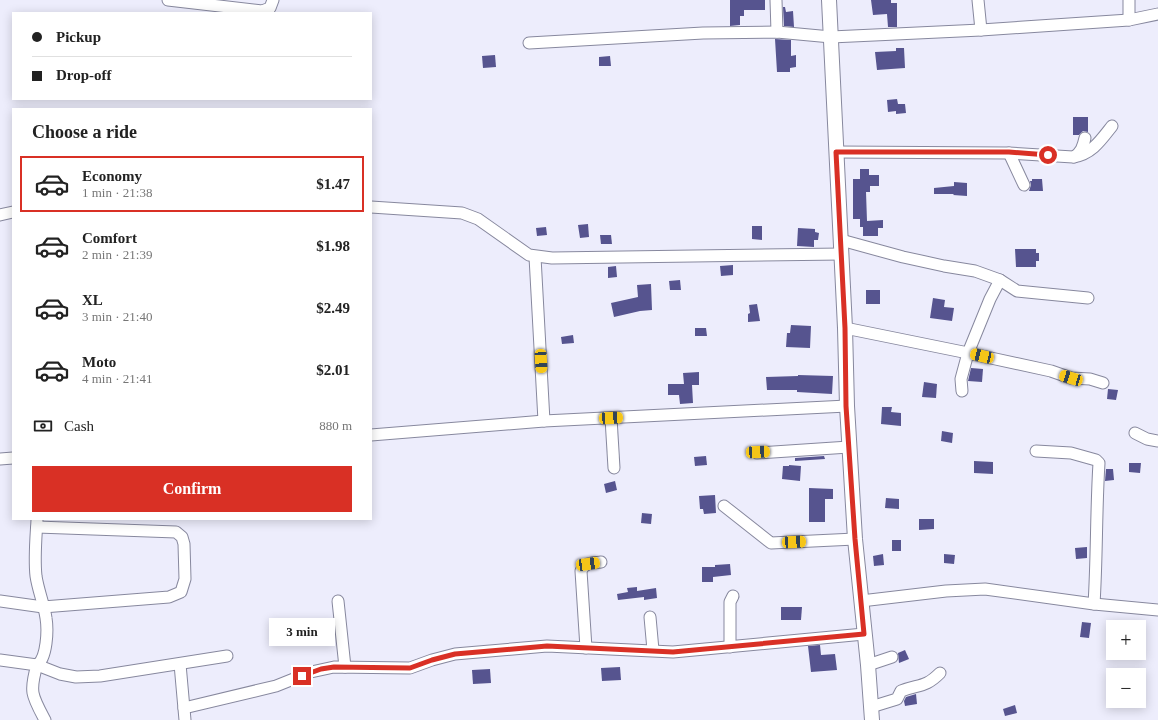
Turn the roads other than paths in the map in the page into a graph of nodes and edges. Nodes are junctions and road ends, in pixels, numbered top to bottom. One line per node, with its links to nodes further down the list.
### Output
1 (168, 0): 7 (street)
2 (273, 0): 7 (street)
3 (776, 0): 11 (street)
4 (829, 0): 12 (street)
5 (978, 0): 10 (street)
6 (1129, 0): 9 (street)
7 (196, 2)
8 (1158, 14): 9 (street)
9 (1129, 20): 10 (street)
10 (981, 30): 12 (street)
11 (777, 32): 12 (street); 13 (street)
12 (831, 37): 16 (street)
13 (529, 43)
14 (1112, 126): 18 (street)
15 (1085, 138): 18 (street)
16 (836, 152): 17 (street); 23 (street)
17 (1009, 152): 18 (street); 19 (street)
18 (1073, 157)
19 (1024, 185)
20 (372, 207): 25 (street)
21 (12, 212): 22 (street)
22 (0, 215)
23 (841, 240): 24 (street); 26 (street)
24 (842, 254): 25 (street); 28 (street)
25 (535, 257): 34 (street)
26 (1000, 280): 27 (street); 29 (street)
27 (1088, 298)
28 (845, 328): 29 (street); 32 (street)
29 (968, 353): 30 (street); 31 (street)
30 (1103, 383)
31 (962, 392)
32 (846, 406): 33 (street); 38 (street)
33 (611, 418): 34 (street); 43 (street)
34 (544, 421): 36 (street)
35 (1135, 433): 37 (street)
36 (372, 435)
37 (1158, 441)
38 (850, 447): 40 (street); 46 (street)
39 (1036, 451): 52 (street)
40 (758, 452)
41 (12, 458): 42 (street)
42 (0, 459)
43 (614, 468)
44 (724, 506): 46 (street)
45 (37, 523): 53 (street); 53 (street)
46 (855, 539): 51 (street)
47 (601, 562): 58 (street)
48 (733, 596): 57 (street)
49 (0, 601): 53 (street)
50 (338, 601): 66 (street)
51 (861, 601): 52 (street); 56 (street)
52 (1094, 604): 54 (street)
53 (44, 607): 64 (street)
54 (1158, 610)
55 (650, 617): 59 (street)
56 (864, 634): 57 (street); 65 (street)
57 (730, 647): 59 (street)
58 (586, 648): 59 (street); 66 (street)
59 (653, 650)
60 (227, 656): 63 (street)
61 (892, 657): 65 (street)
62 (0, 660): 64 (street)
63 (180, 664): 64 (street); 68 (street)
64 (37, 665): 70 (street)
65 (868, 665): 69 (street)
66 (345, 667): 68 (street)
67 (940, 672): 69 (street)
68 (184, 708): 71 (street)
69 (871, 713)
70 (45, 720)
71 (185, 720)

